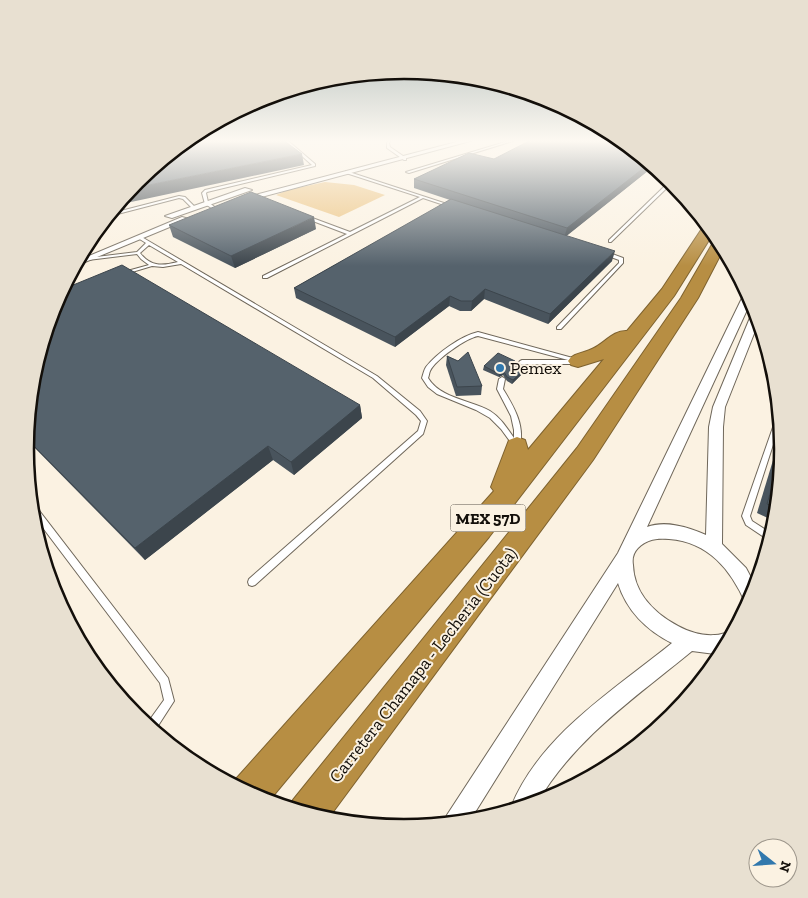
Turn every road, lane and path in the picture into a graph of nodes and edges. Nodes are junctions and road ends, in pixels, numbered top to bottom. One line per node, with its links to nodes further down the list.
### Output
1 (242, 182): 7 (lane)
2 (282, 182): 7 (street)
3 (306, 182): 9 (street)
4 (377, 182): 6 (lane)
5 (666, 187): 18 (lane)
6 (423, 197): 10 (lane); 15 (lane)
7 (206, 203): 8 (street); 9 (lane)
8 (192, 207): 11 (lane); 12 (street); 14 (street)
9 (214, 208): 12 (street)
10 (460, 208)
11 (120, 213)
12 (200, 213): 17 (street)
13 (300, 214): 15 (lane)
14 (158, 220)
15 (350, 234): 28 (lane)
16 (705, 234): 30 (highway, MEX 57D)
17 (139, 237): 19 (lane); 23 (street)
18 (610, 242)
19 (148, 243): 22 (lane); 24 (lane)
20 (716, 250): 51 (highway, Carretera Chamapa - Lechería (Cuota) / MEX 57D)
21 (599, 252): 33 (lane)
22 (138, 253): 23 (lane); 25 (lane)
23 (86, 259)
24 (182, 262): 25 (lane); 44 (lane)
25 (150, 266): 27 (lane)
26 (114, 270): 27 (lane)
27 (130, 270): 29 (lane)
28 (265, 277)
29 (113, 279)
30 (668, 292): 34 (highway); 40 (highway, MEX 57D)
31 (744, 304): 43 (street)
32 (753, 324): 42 (street)
33 (559, 328)
34 (578, 361): 35 (lane); 38 (lane)
35 (518, 366)
36 (502, 379): 38 (lane)
37 (773, 435): 41 (lane)
38 (516, 446): 40 (highway)
39 (41, 518): 48 (lane)
40 (479, 529): 49 (highway, MEX 57D)
41 (764, 533)
42 (714, 547): 43 (street); 45 (street)
43 (628, 550): 46 (street); 52 (street)
44 (252, 582)
45 (748, 585)
46 (688, 642): 47 (street); 50 (street)
47 (718, 645)
48 (154, 722)
49 (255, 788)
50 (527, 798)
51 (312, 808)
52 (461, 814)

